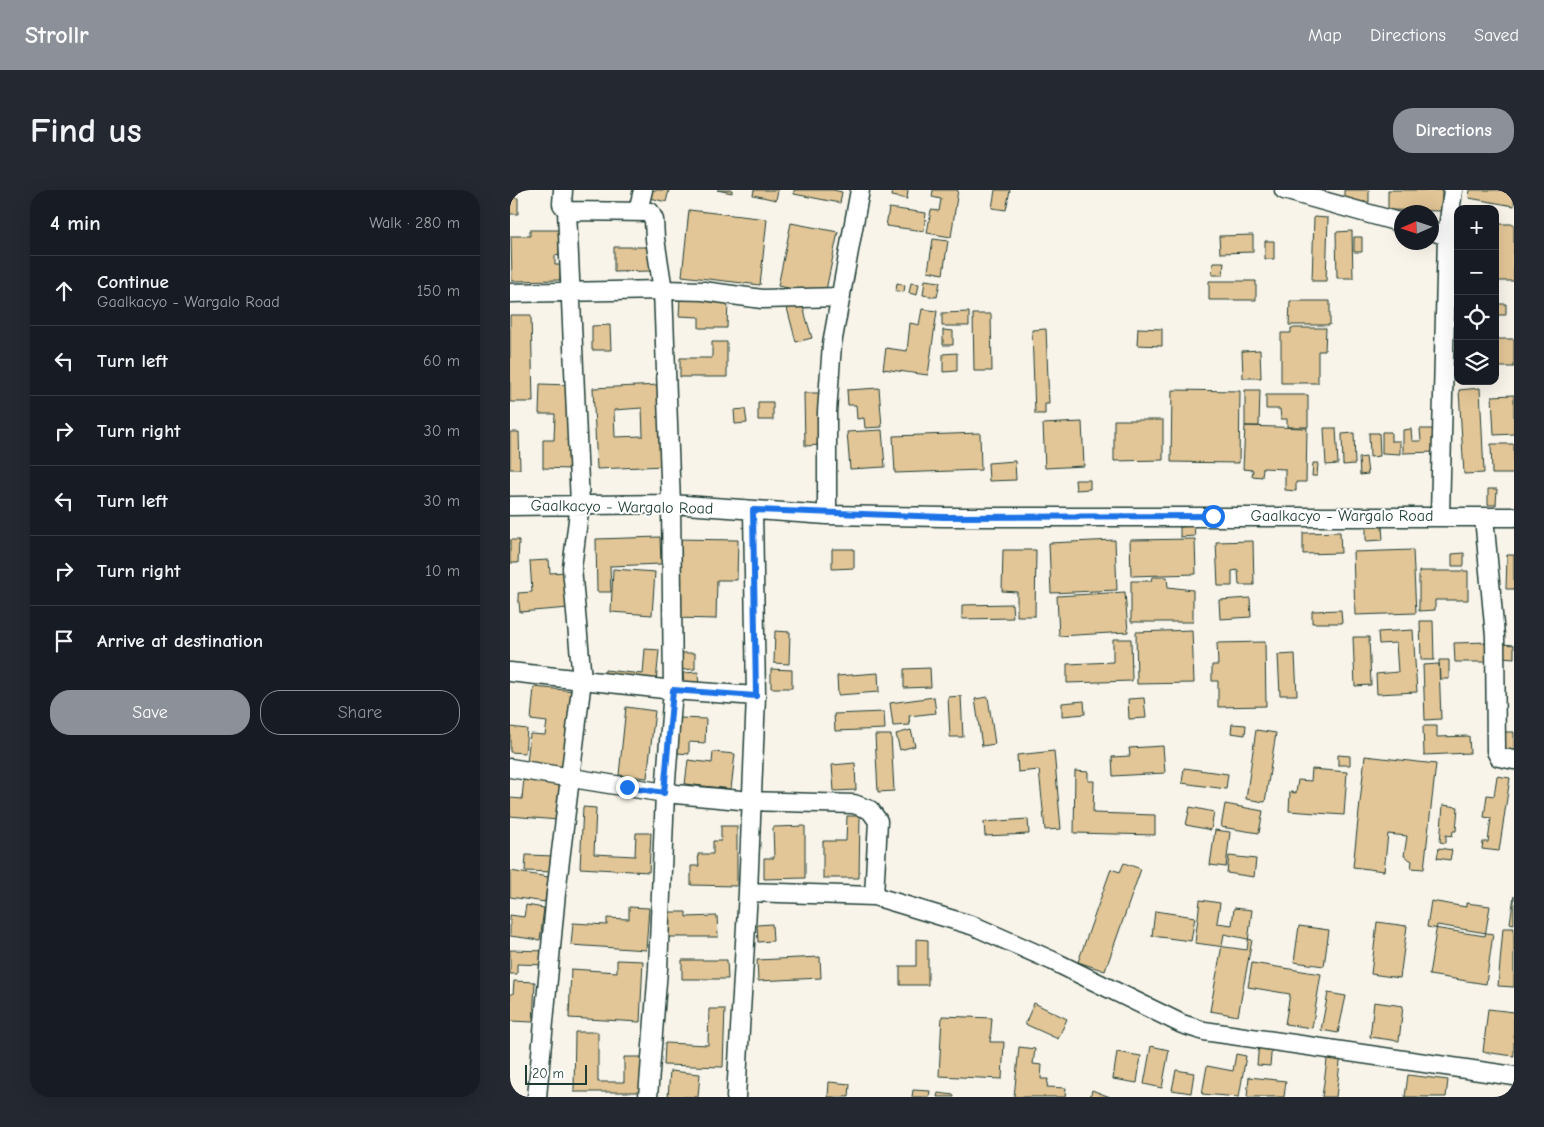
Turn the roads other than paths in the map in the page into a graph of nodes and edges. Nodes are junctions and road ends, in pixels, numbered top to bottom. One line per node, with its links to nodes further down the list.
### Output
1 (563, 190): 6 (street)
2 (643, 190): 7 (street)
3 (860, 190): 13 (street)
4 (1284, 190): 8 (street)
5 (1453, 190): 9 (street)
6 (567, 211): 7 (street); 11 (street)
7 (638, 211): 10 (street)
8 (1394, 221)
9 (1439, 233): 19 (street)
10 (663, 290): 11 (street); 13 (street); 15 (street)
11 (572, 292): 12 (street); 14 (street)
12 (510, 293)
13 (841, 297): 18 (street)
14 (580, 504): 15 (street, Gaalkacyo - Wargalo Road); 16 (street, Gaalkacyo - Wargalo Road); 23 (street)
15 (671, 504): 17 (street, Gaalkacyo - Wargalo Road); 24 (street)
16 (510, 506)
17 (753, 510): 18 (street, Gaalkacyo - Wargalo Road); 25 (street)
18 (827, 515): 19 (street, Gaalkacyo - Wargalo Road)
19 (1440, 516): 20 (street, Gaalkacyo - Wargalo Road)
20 (1484, 517): 21 (street, Gaalkacyo - Wargalo Road); 26 (street)
21 (1514, 517)
22 (510, 672): 23 (street)
23 (582, 680): 24 (street); 28 (street)
24 (673, 690): 25 (street); 29 (street)
25 (756, 696): 30 (street)
26 (1514, 760)
27 (510, 768): 28 (street)
28 (571, 776): 29 (street); 34 (street)
29 (664, 793): 30 (street); 35 (street)
30 (751, 801): 31 (street); 32 (street)
31 (748, 892): 32 (street); 36 (street)
32 (874, 896): 33 (street)
33 (1514, 1076)
34 (537, 1097)
35 (648, 1097)
36 (736, 1097)

